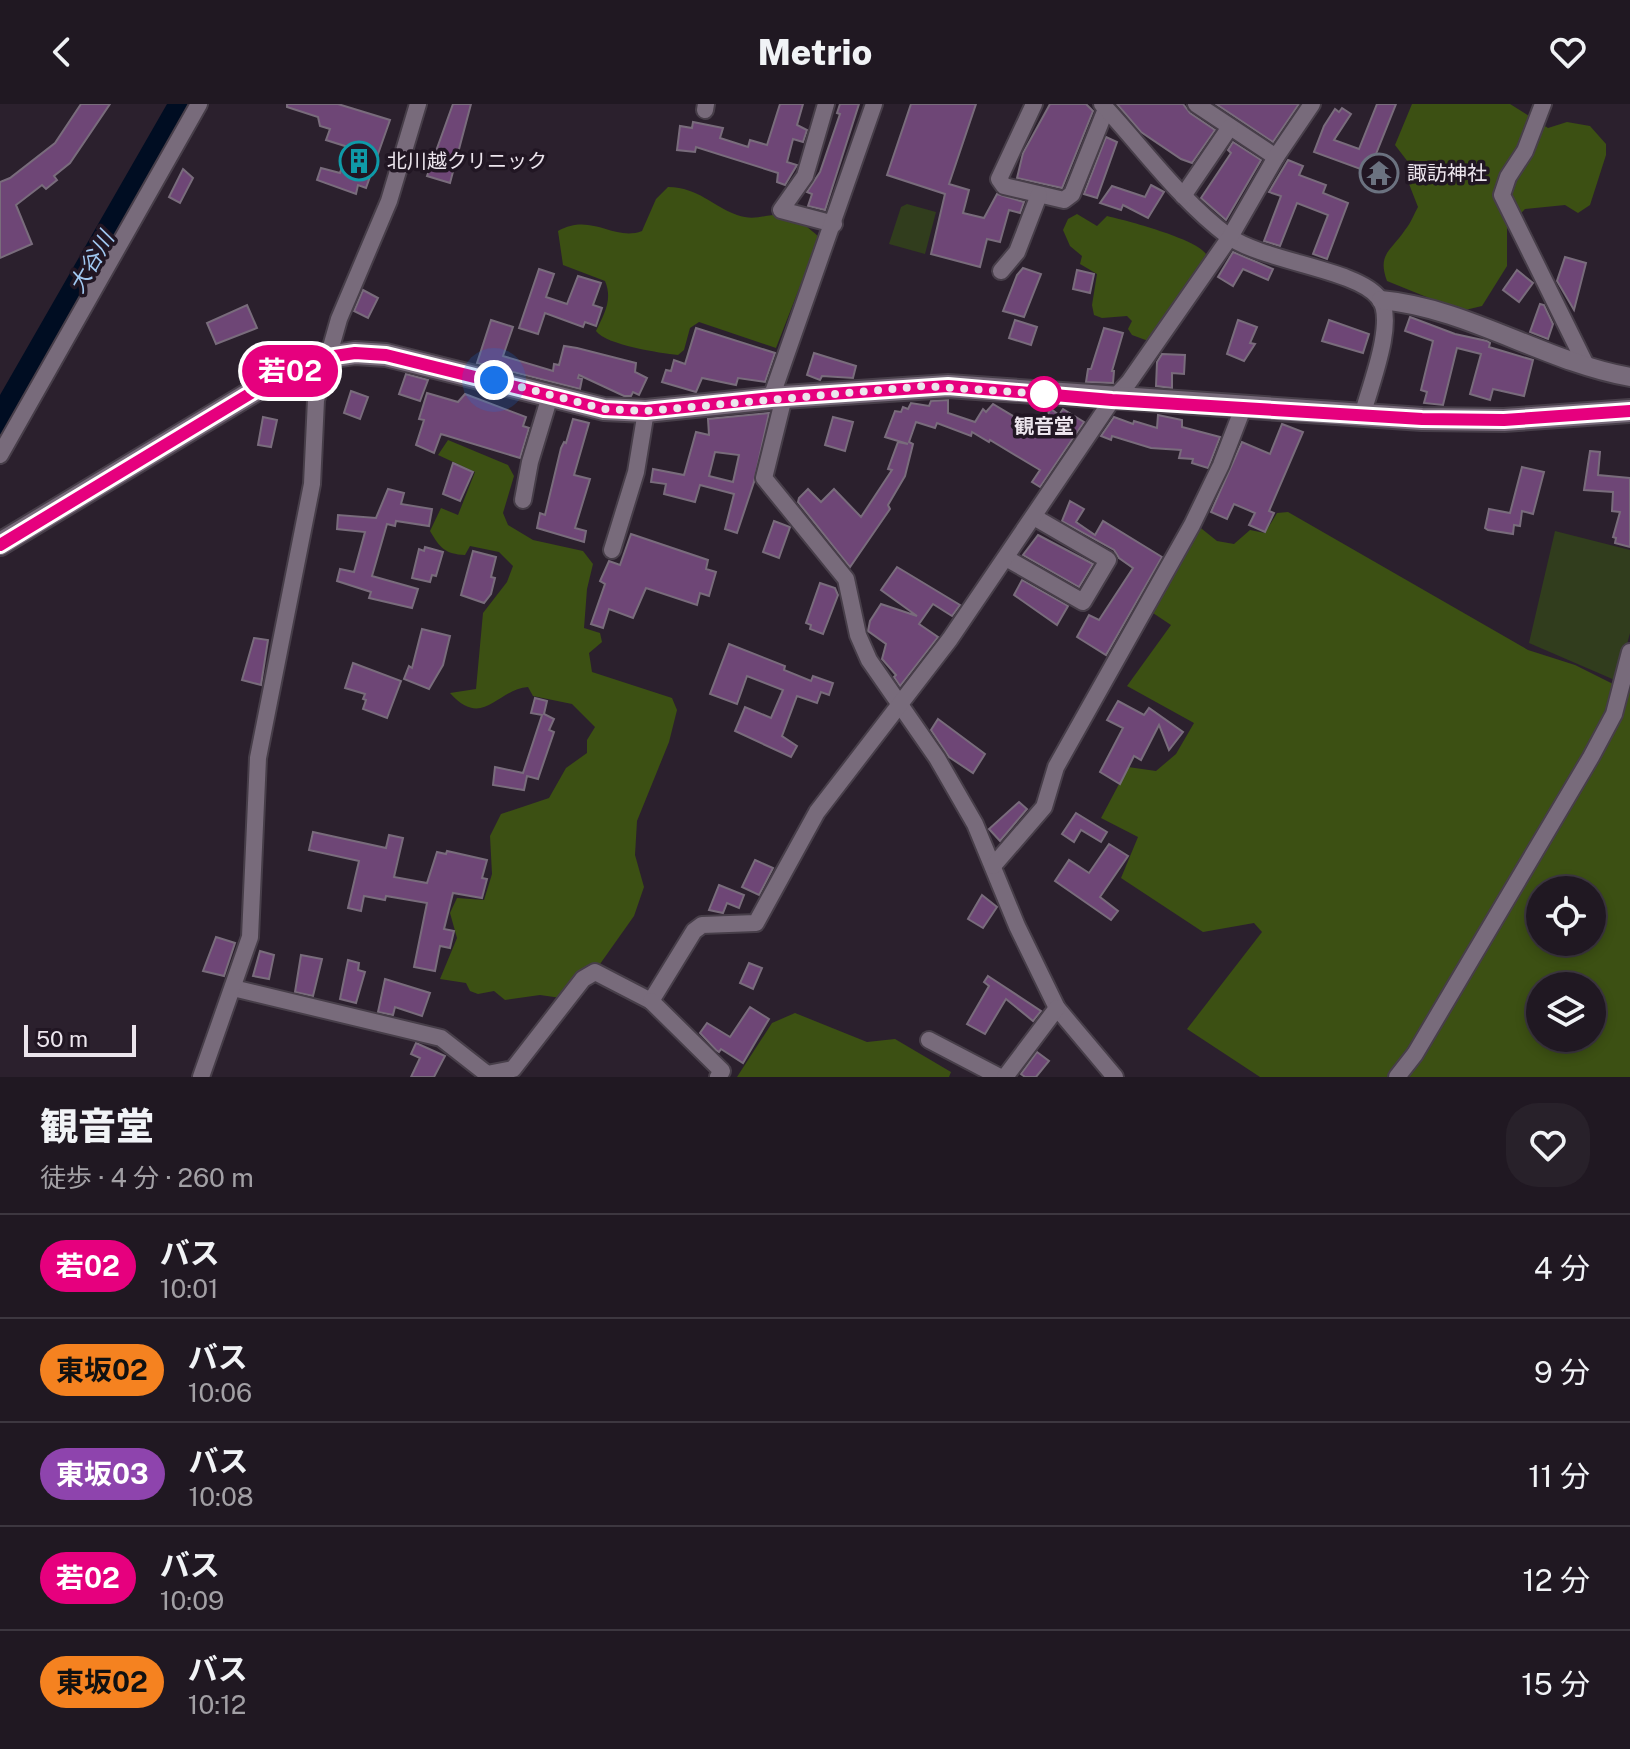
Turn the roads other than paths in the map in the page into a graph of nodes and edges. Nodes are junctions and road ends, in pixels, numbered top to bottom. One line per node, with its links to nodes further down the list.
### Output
1 (199, 104): 28 (street)
2 (418, 104): 18 (street)
3 (826, 104): 14 (street)
4 (874, 104): 14 (street)
5 (1034, 104): 12 (street)
6 (1196, 104): 10 (street)
7 (1312, 104): 11 (street)
8 (1543, 104): 19 (street)
9 (1104, 106): 12 (street); 13 (street)
10 (1230, 127): 11 (street); 13 (street)
11 (1276, 157): 15 (street)
12 (1039, 195): 16 (street)
13 (1183, 196): 15 (street)
14 (834, 224): 22 (street)
15 (1230, 237): 17 (street); 23 (street)
16 (1001, 271)
17 (1381, 300): 19 (street); 27 (street)
18 (328, 357): 21 (main road); 31 (main road); 37 (street)
19 (1586, 365): 20 (street)
20 (1630, 377)
21 (550, 396): 25 (main road); 29 (street)
22 (778, 397): 23 (main road); 25 (main road); 35 (street)
23 (1112, 400): 24 (main road); 30 (street)
24 (1243, 408): 27 (main road); 36 (street)
25 (646, 411): 32 (street)
26 (1630, 411): 27 (main road)
27 (1362, 416)
28 (0, 455)
29 (523, 500)
30 (1034, 517): 33 (street); 33 (street)
31 (0, 544)
32 (612, 550)
33 (1006, 558): 35 (street)
34 (1630, 652): 45 (street)
35 (899, 704): 36 (street); 38 (street)
36 (993, 866): 39 (street)
37 (233, 988): 38 (street); 41 (street)
38 (651, 1001): 42 (street)
39 (1057, 1008): 43 (street); 44 (street)
40 (929, 1040): 43 (street)
41 (201, 1077)
42 (718, 1077)
43 (1002, 1077)
44 (1115, 1077)
45 (1397, 1077)

